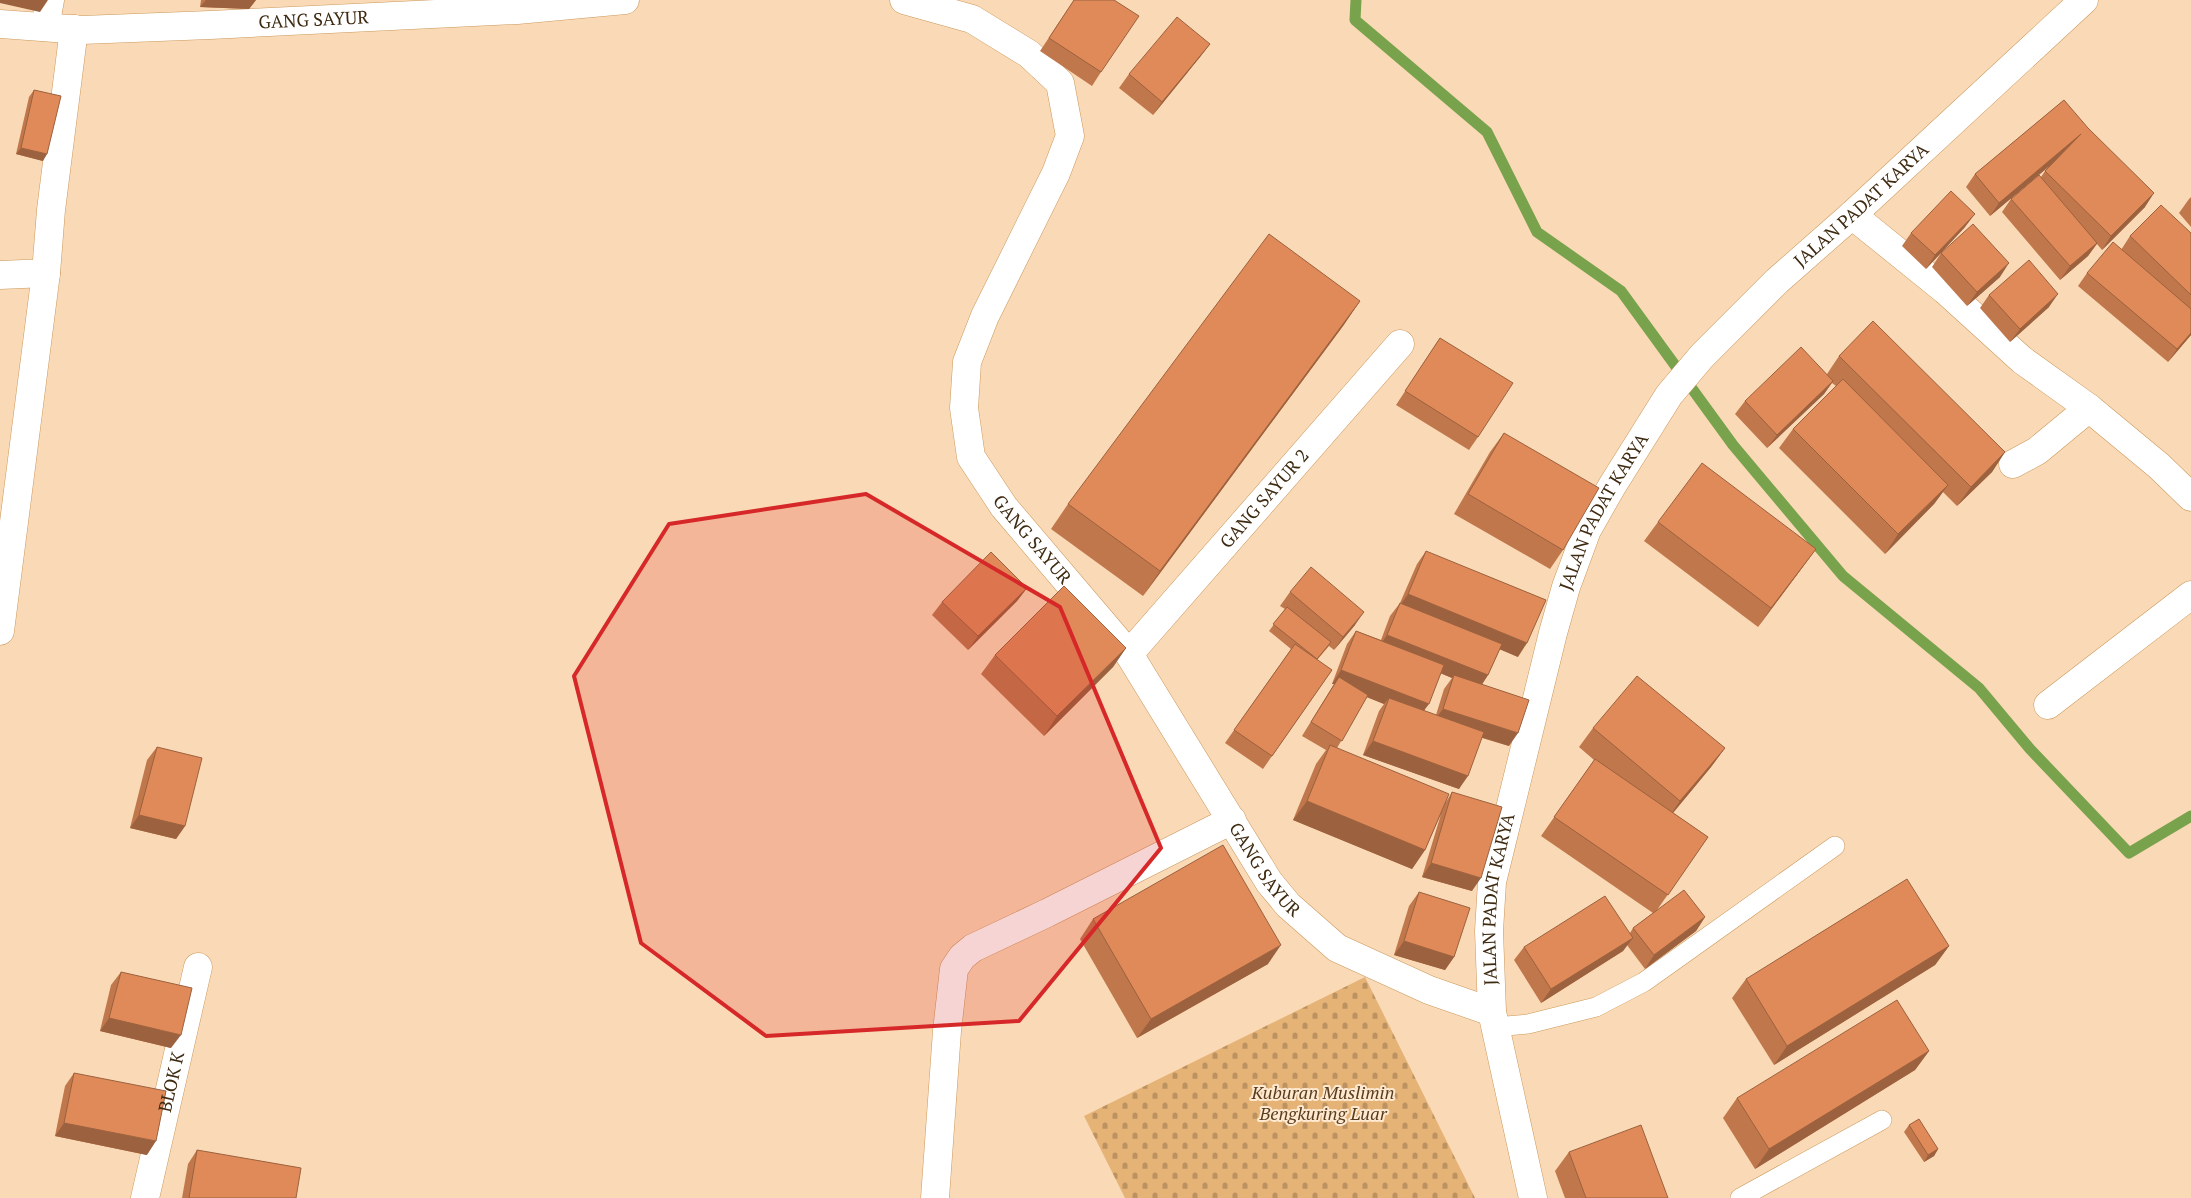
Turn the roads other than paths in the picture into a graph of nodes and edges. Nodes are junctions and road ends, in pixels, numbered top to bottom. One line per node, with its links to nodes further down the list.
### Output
1 (50, 0): 6 (street)
2 (625, 0): 7 (street, GANG SAYUR)
3 (904, 0): 17 (street, GANG SAYUR)
4 (2084, 0): 8 (street, JALAN PADAT KARYA)
5 (0, 24): 6 (street, GANG SAYUR)
6 (46, 27): 7 (street, GANG SAYUR)
7 (74, 29): 9 (street)
8 (1852, 215): 12 (street); 22 (street, JALAN PADAT KARYA)
9 (46, 273): 10 (street); 16 (street)
10 (0, 275)
11 (1400, 344): 17 (street, GANG SAYUR 2)
12 (2089, 408): 13 (street); 14 (street)
13 (2012, 464)
14 (2191, 497)
15 (2191, 595): 18 (street)
16 (0, 630)
17 (1129, 654): 19 (street, GANG SAYUR)
18 (2048, 705)
19 (1232, 820): 22 (street, GANG SAYUR); 25 (street)
20 (1835, 846): 22 (lane)
21 (198, 967): 24 (street, BLOK K)
22 (1494, 1020): 26 (street, JALAN PADAT KARYA)
23 (1882, 1120): 27 (lane)
24 (145, 1198)
25 (935, 1198)
26 (1533, 1198)
27 (1740, 1198)

